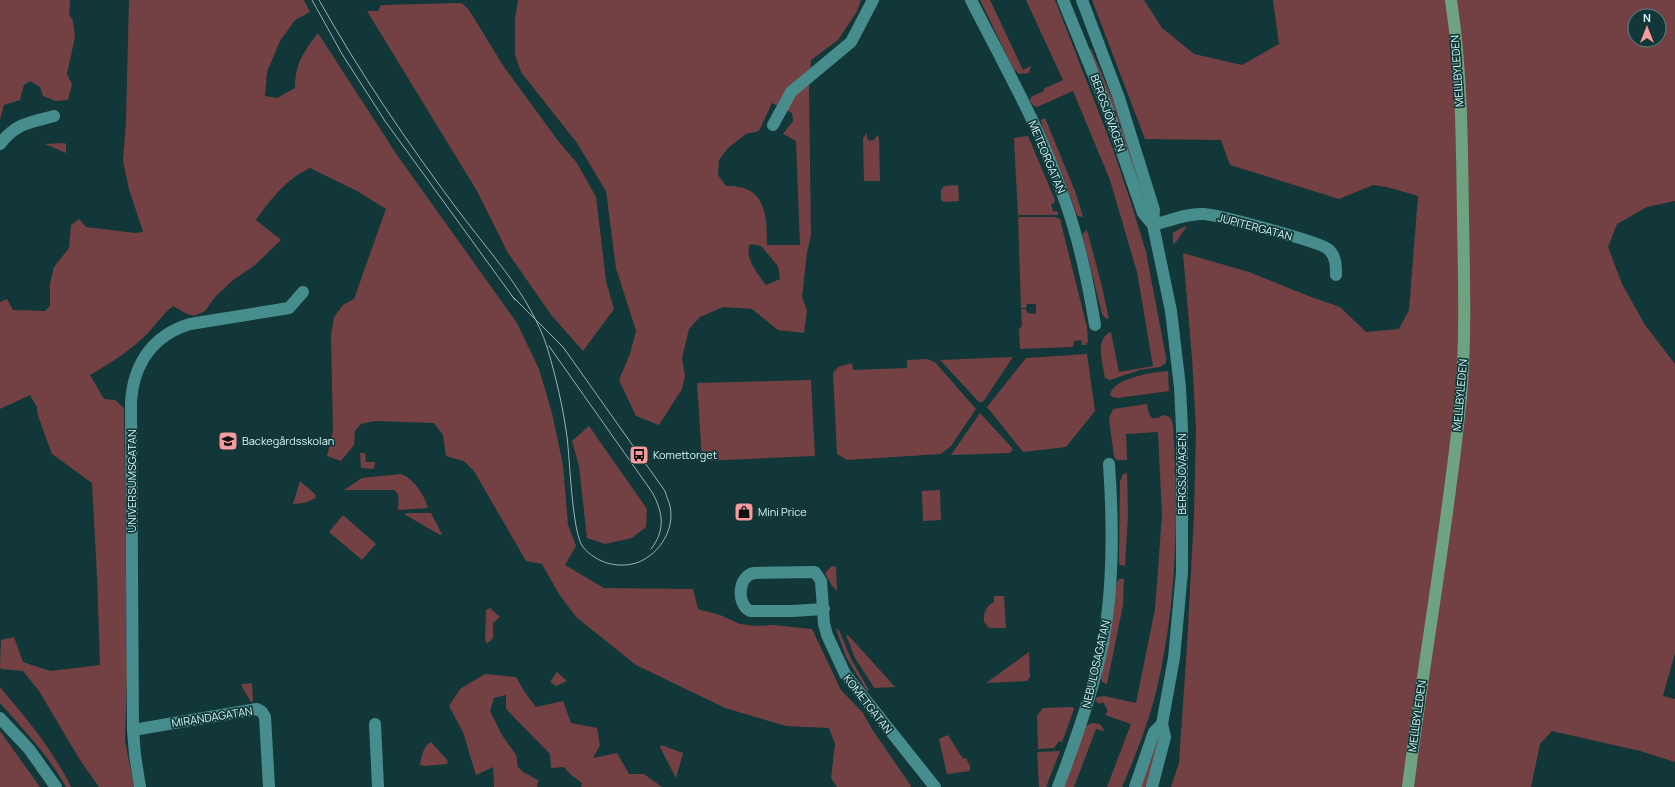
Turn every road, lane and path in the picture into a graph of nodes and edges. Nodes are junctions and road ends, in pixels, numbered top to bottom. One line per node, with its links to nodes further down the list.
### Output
1 (873, 0): 7 (street)
2 (971, 0): 12 (street, METEORGATAN)
3 (1063, 0): 9 (street, BERGSJÖVÄGEN)
4 (1082, 0): 9 (street, BERGSJÖVÄGEN)
5 (1452, 0): 27 (main road, MELLBYLEDEN)
6 (54, 116): 8 (street)
7 (773, 125)
8 (0, 144)
9 (1153, 225): 10 (street, JUPITERGATAN); 17 (street, BERGSJÖVÄGEN)
10 (1336, 275)
11 (303, 292): 18 (street, UNIVERSUMSGATAN)
12 (1095, 325)
13 (1109, 464): 24 (street, NEBULOSAGATAN)
14 (824, 609): 14 (street); 23 (street, KOMETGATAN)
15 (0, 718): 19 (street)
16 (375, 724): 22 (street)
17 (1162, 724): 25 (street, BERGSJÖVÄGEN); 26 (street, BERGSJÖVÄGEN)
18 (133, 730): 20 (street, UNIVERSUMSGATAN); 21 (street, MIRANDAGATAN)
19 (56, 787)
20 (140, 787)
21 (269, 787)
22 (378, 787)
23 (935, 787)
24 (1058, 787)
25 (1135, 787)
26 (1152, 787)
27 (1408, 787)

